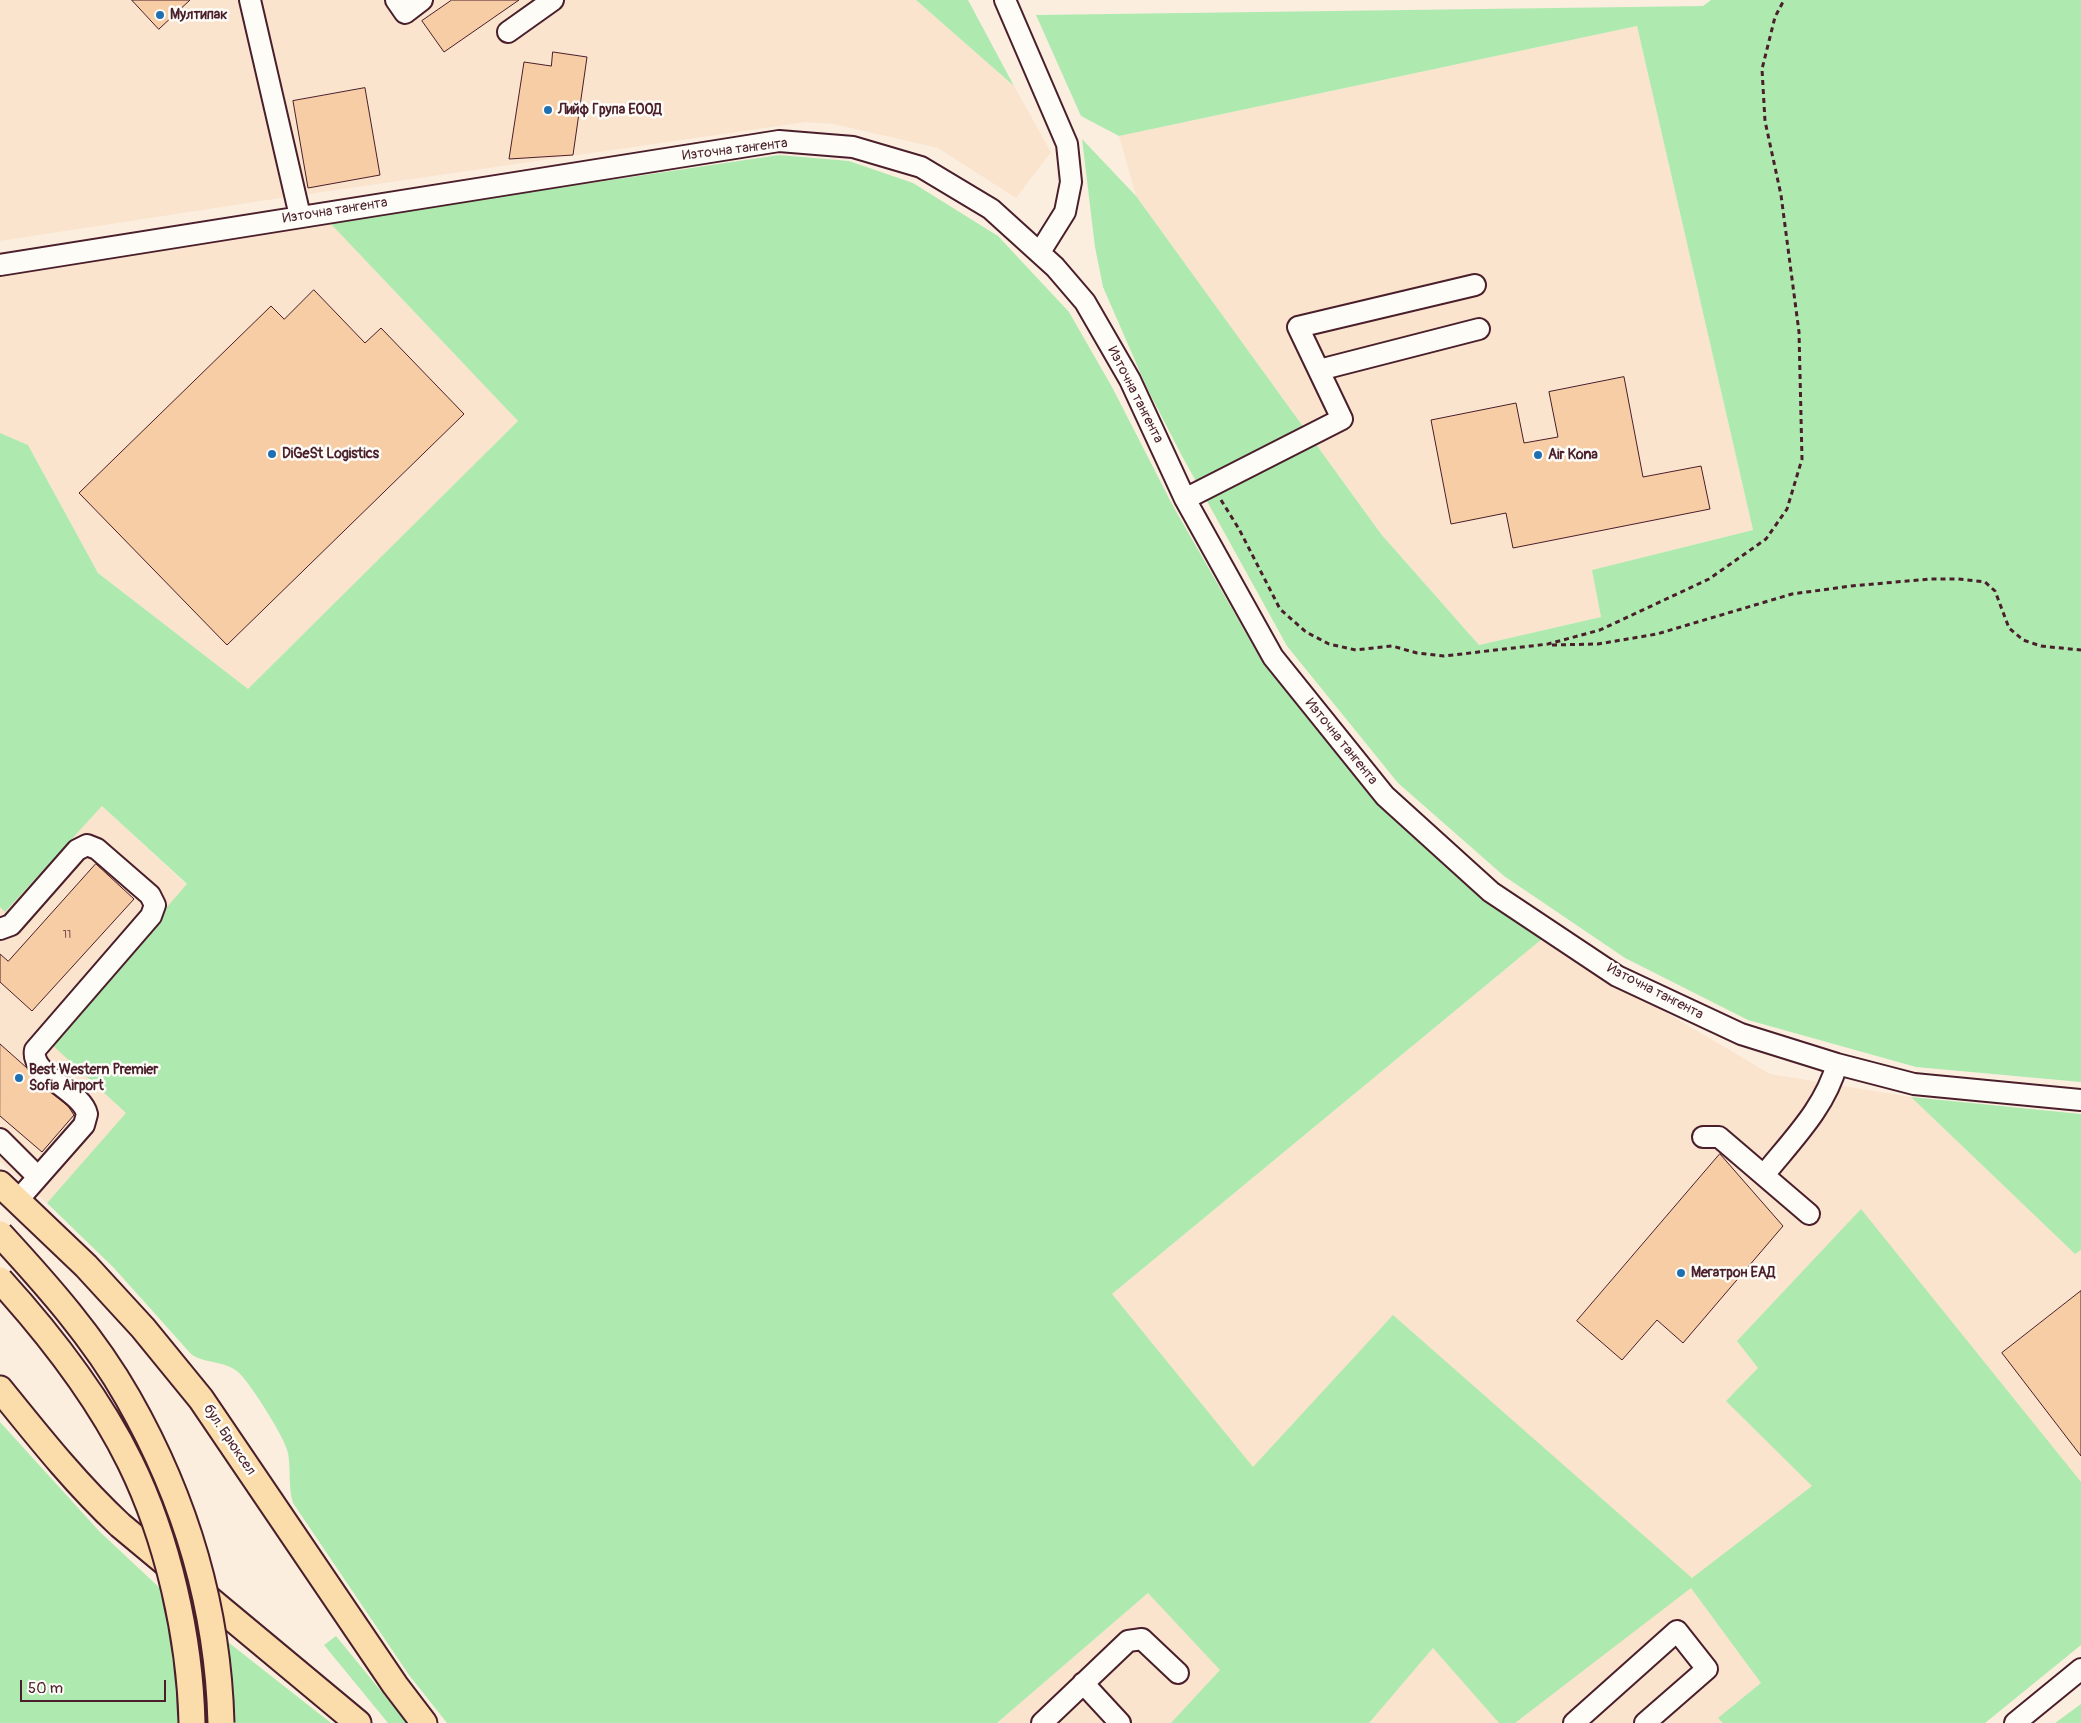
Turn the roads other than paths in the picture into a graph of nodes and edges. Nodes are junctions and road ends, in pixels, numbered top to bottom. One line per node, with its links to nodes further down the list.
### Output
1 (250, 0): 7 (street)
2 (396, 0): 3 (street)
3 (422, 0)
4 (554, 0): 6 (street)
5 (1004, 0): 8 (street)
6 (508, 32)
7 (300, 216): 8 (street, Източна тангента); 9 (street, Източна тангента)
8 (1040, 252): 13 (street, Източна тангента)
9 (0, 265)
10 (1475, 285): 12 (street)
11 (1478, 329): 12 (street)
12 (1319, 370): 13 (street)
13 (1185, 499): 15 (street, Източна тангента)
14 (0, 930): 20 (street)
15 (1837, 1064): 16 (street, Източна тангента); 19 (street)
16 (2081, 1100)
17 (1703, 1137): 19 (street)
18 (0, 1139): 20 (street)
19 (1764, 1175): 22 (street)
20 (38, 1177): 21 (street)
21 (9, 1192): 32 (main road, бул. Брюксел)
22 (1809, 1214)
23 (0, 1234): 30 (main road, bridge)
24 (0, 1280): 29 (main road, bridge)
25 (0, 1389): 31 (main road)
26 (2081, 1669): 37 (street)
27 (1178, 1673): 28 (street)
28 (1083, 1683): 33 (street); 34 (street)
29 (192, 1723)
30 (221, 1723)
31 (358, 1723)
32 (424, 1723)
33 (1042, 1723)
34 (1120, 1723)
35 (1574, 1723): 36 (street)
36 (1645, 1723)
37 (2015, 1723)

